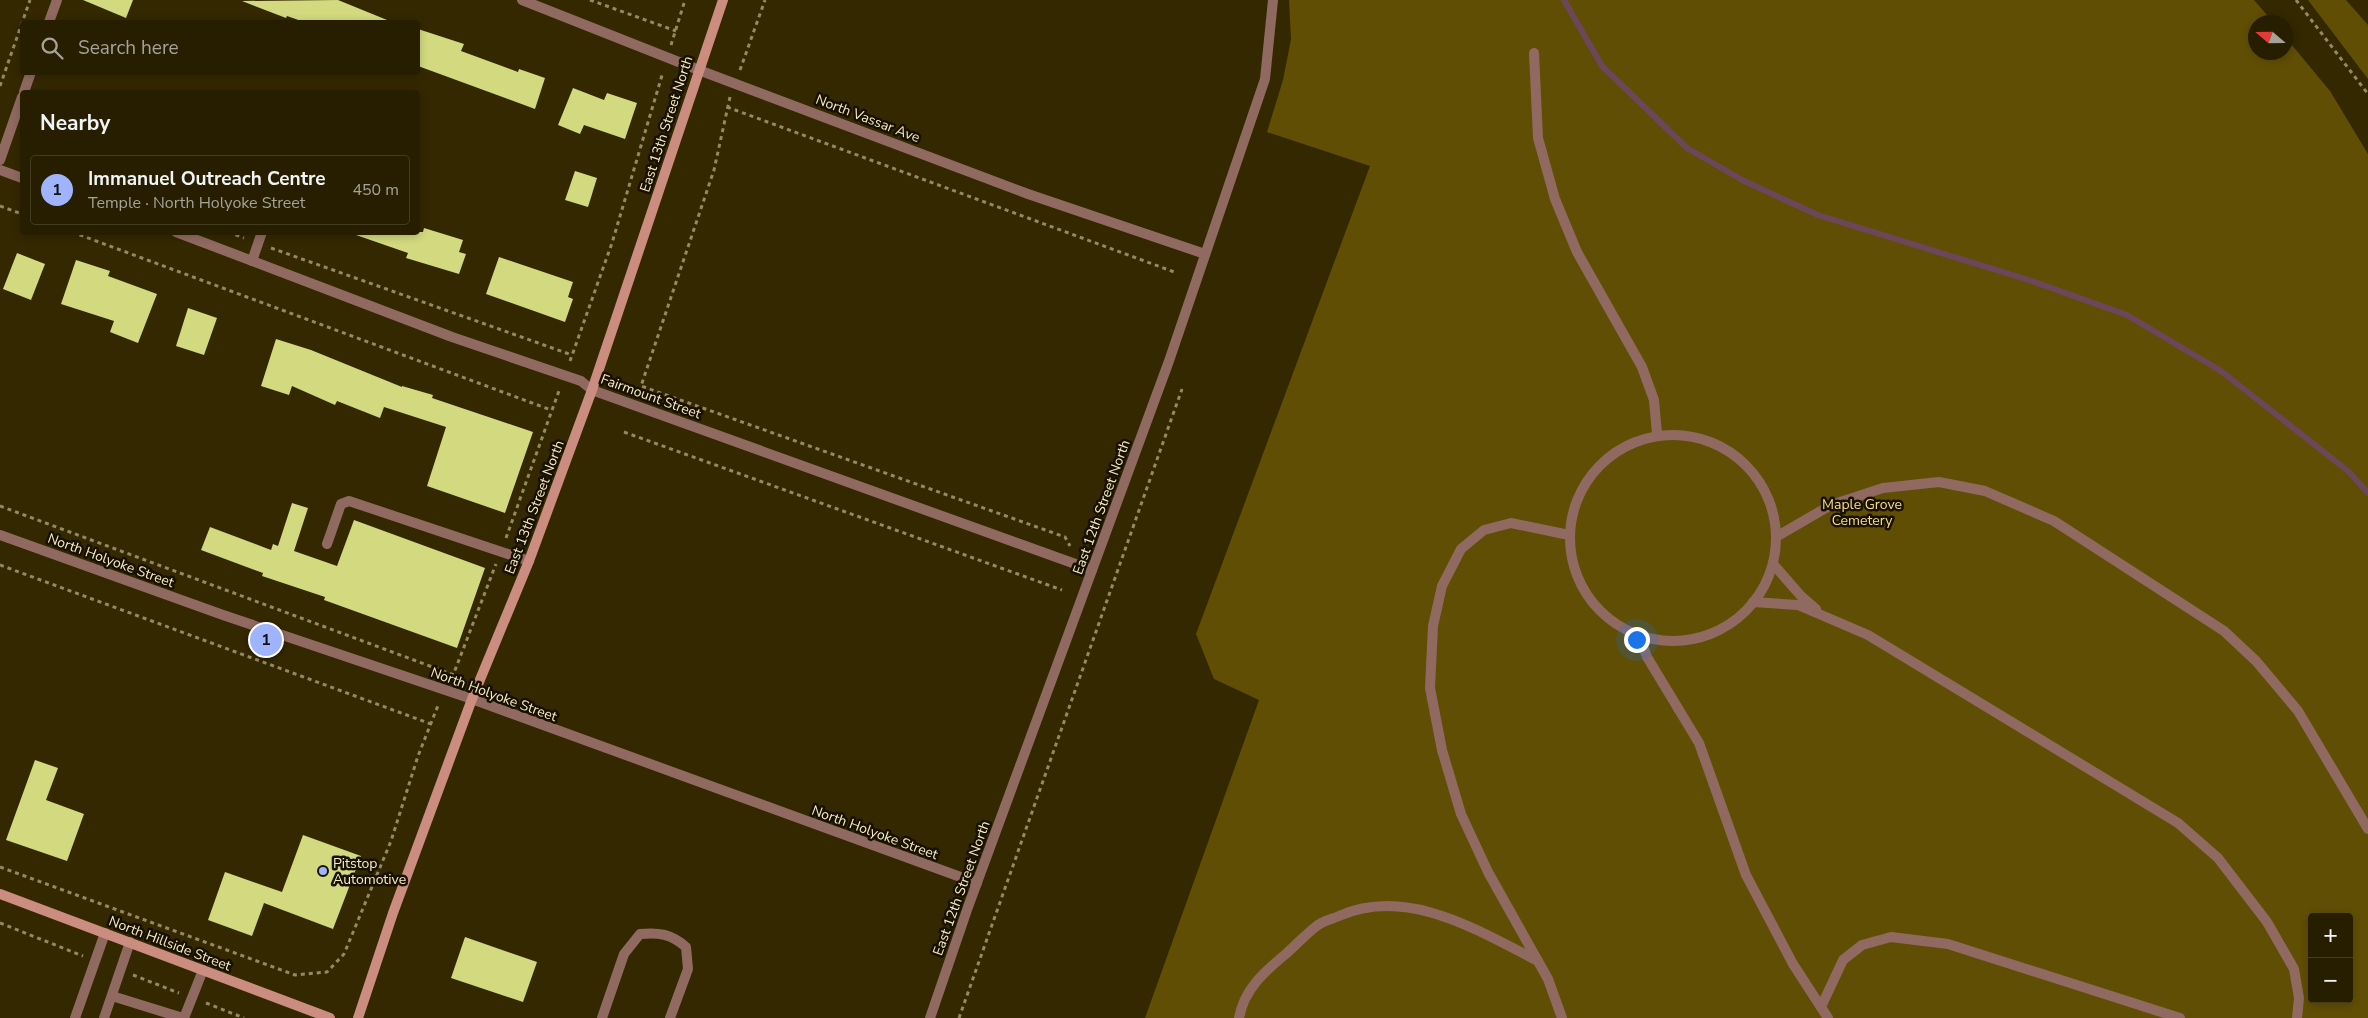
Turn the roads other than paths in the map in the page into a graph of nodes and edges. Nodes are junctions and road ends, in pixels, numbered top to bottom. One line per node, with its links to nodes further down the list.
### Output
1 (57, 0): 5 (street)
2 (522, 0): 7 (street, North Vassar Ave)
3 (723, 0): 7 (main road, East 13th Street North)
4 (1273, 0): 16 (street, East 12th Street North)
5 (50, 20)
6 (1534, 53): 19 (street)
7 (698, 68): 16 (street, North Vassar Ave); 18 (main road, East 13th Street North)
8 (30, 75): 9 (street)
9 (25, 90)
10 (20, 103): 11 (street)
11 (0, 160)
12 (0, 170): 13 (street)
13 (20, 177)
14 (184, 235): 17 (street, Fairmount Street)
15 (261, 235): 17 (street)
16 (1205, 254): 26 (street, East 12th Street North)
17 (252, 261): 18 (street, Fairmount Street)
18 (592, 390): 24 (main road, East 13th Street North); 26 (street, Fairmount Street)
19 (1657, 434): 21 (street); 22 (street)
20 (0, 535): 30 (street, North Holyoke Street)
21 (1569, 535): 29 (street); 36 (street)
22 (1776, 537): 25 (street); 31 (street)
23 (327, 544): 24 (street)
24 (529, 561): 30 (main road, East 13th Street North)
25 (1773, 564): 27 (street); 28 (street)
26 (1092, 570): 32 (street, East 12th Street North)
27 (1753, 602): 28 (street); 29 (street)
28 (1822, 614): 52 (street)
29 (1639, 635): 39 (street)
30 (472, 699): 32 (street, North Holyoke Street); 44 (main road, East 13th Street North)
31 (2368, 829)
32 (977, 883): 47 (street, East 12th Street North)
33 (0, 894): 34 (main road, North Hillside Street)
34 (105, 933): 35 (main road, North Hillside Street); 40 (street)
35 (130, 942): 37 (main road, North Hillside Street); 38 (street)
36 (1538, 961): 48 (street); 49 (street)
37 (203, 970): 42 (street); 43 (main road, North Hillside Street)
38 (112, 996): 41 (street); 42 (street)
39 (1821, 1007): 50 (street); 51 (street)
40 (75, 1018)
41 (104, 1018)
42 (183, 1018)
43 (330, 1018)
44 (358, 1018)
45 (602, 1018): 46 (street)
46 (670, 1018)
47 (930, 1018)
48 (1239, 1018)
49 (1562, 1018)
50 (1828, 1018)
51 (2180, 1018)
52 (2296, 1018)

